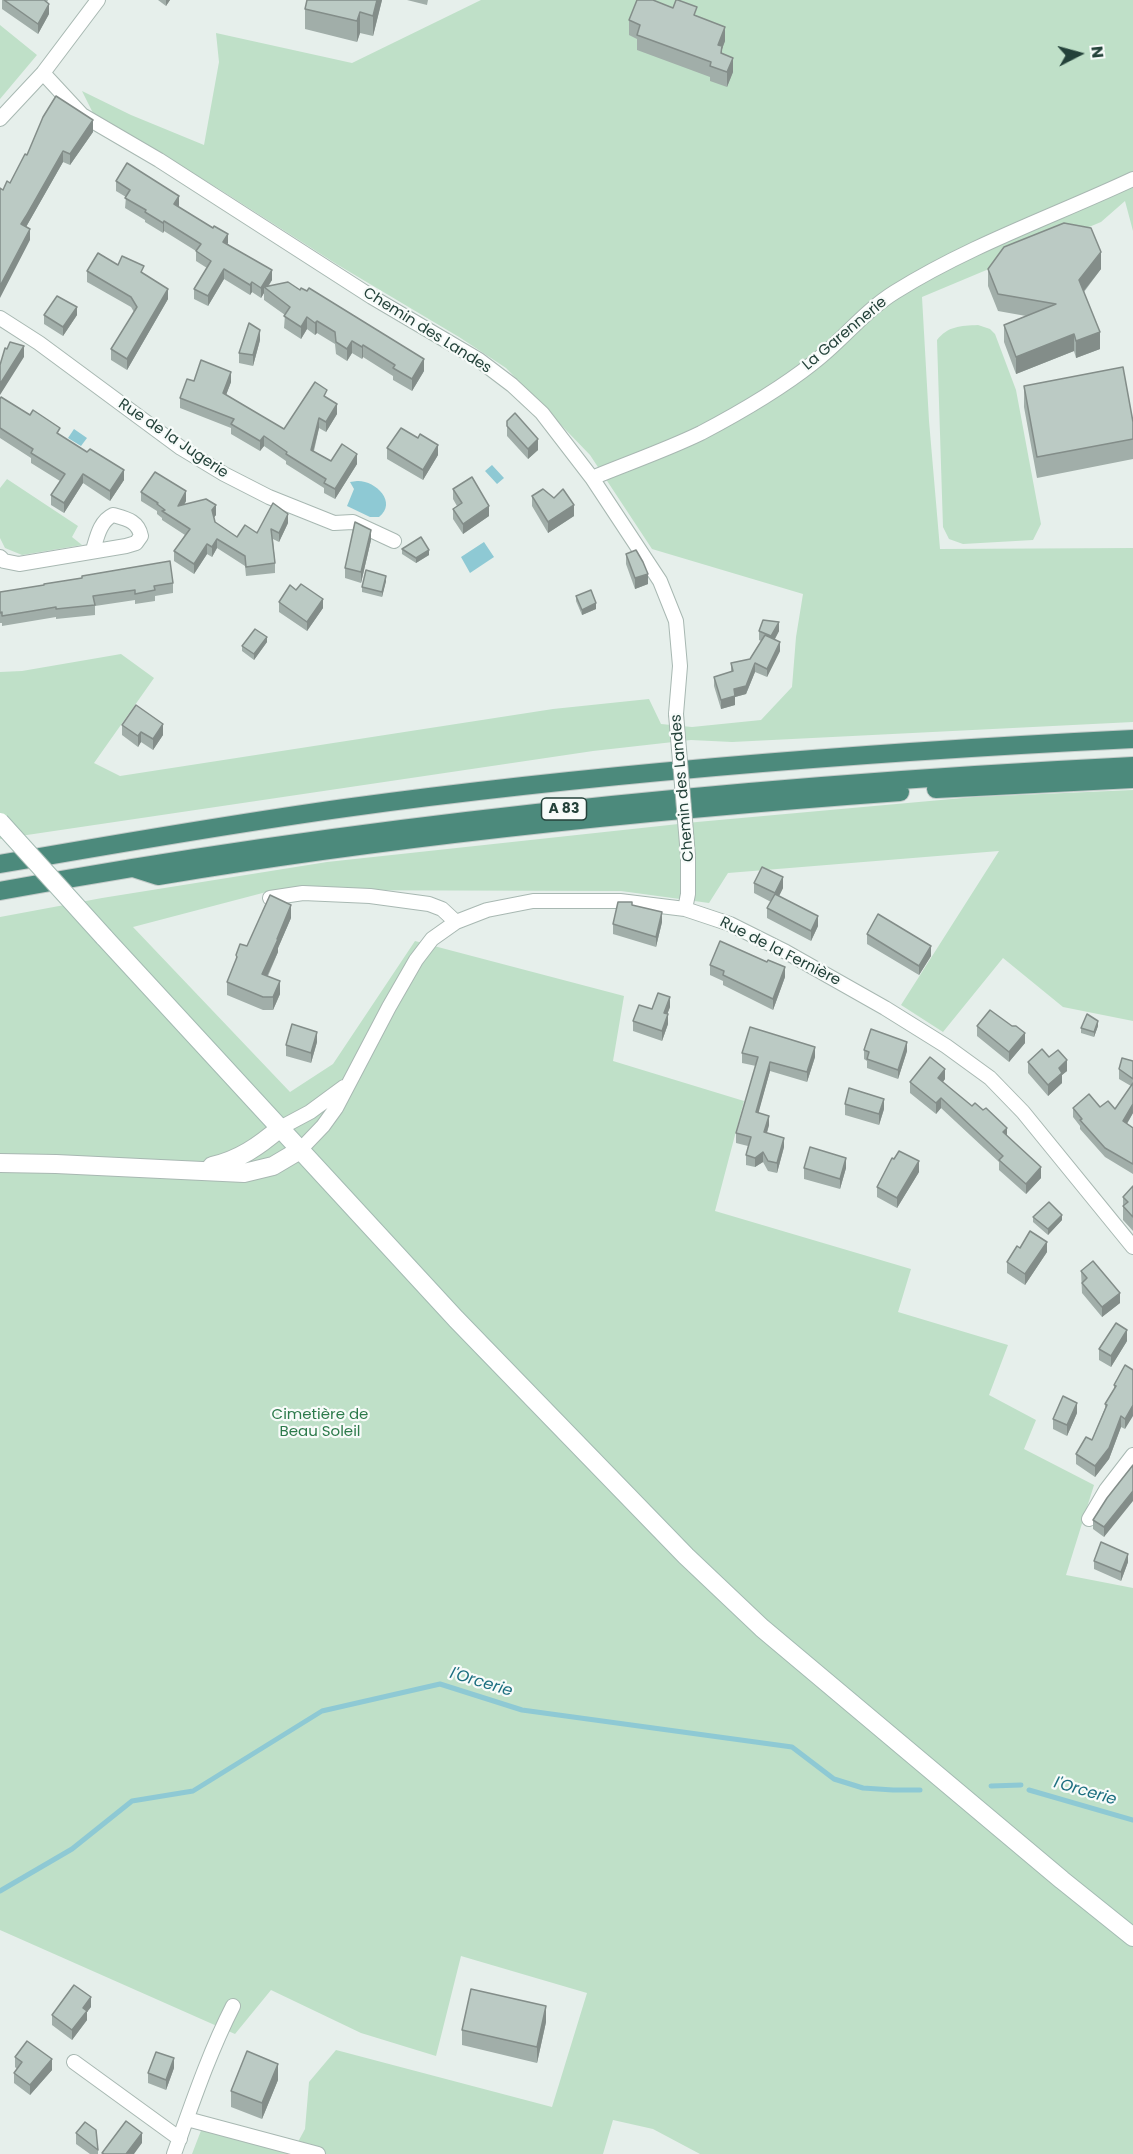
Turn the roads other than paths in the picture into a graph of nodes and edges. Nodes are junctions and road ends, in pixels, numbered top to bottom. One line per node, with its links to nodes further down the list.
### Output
1 (98, 0): 2 (street)
2 (43, 73): 3 (street); 6 (street, Chemin des Landes)
3 (0, 120)
4 (1133, 179): 6 (street, La Garennerie)
5 (0, 318): 7 (street, Rue de la Jugerie)
6 (592, 478): 18 (street, Chemin des Landes, bridge)
7 (394, 541)
8 (93, 550): 9 (street)
9 (0, 557)
10 (1133, 739): 14 (highway, A 83)
11 (1133, 766): 15 (highway, A 83)
12 (1133, 779): 15 (highway)
13 (0, 822): 21 (main road, bridge)
14 (0, 864)
15 (131, 867): 16 (highway, A 83)
16 (0, 891)
17 (270, 898): 19 (street)
18 (685, 909): 19 (street, Rue de la Fernière); 25 (street, Rue de la Fernière)
19 (456, 922): 20 (street, Rue de la Fernière)
20 (346, 1086): 21 (street, Rue de la Fernière); 22 (street, Rue de la Fernière)
21 (280, 1128): 22 (main road); 24 (main road)
22 (300, 1150): 24 (main road); 28 (main road)
23 (0, 1164): 24 (main road)
24 (197, 1170)
25 (1133, 1246)
26 (1133, 1455): 27 (street)
27 (1089, 1519)
28 (1133, 1937)
29 (233, 2006): 31 (street)
30 (74, 2062): 32 (street)
31 (187, 2120): 32 (street); 34 (street)
32 (180, 2139): 33 (street)
33 (174, 2154)
34 (318, 2154)

